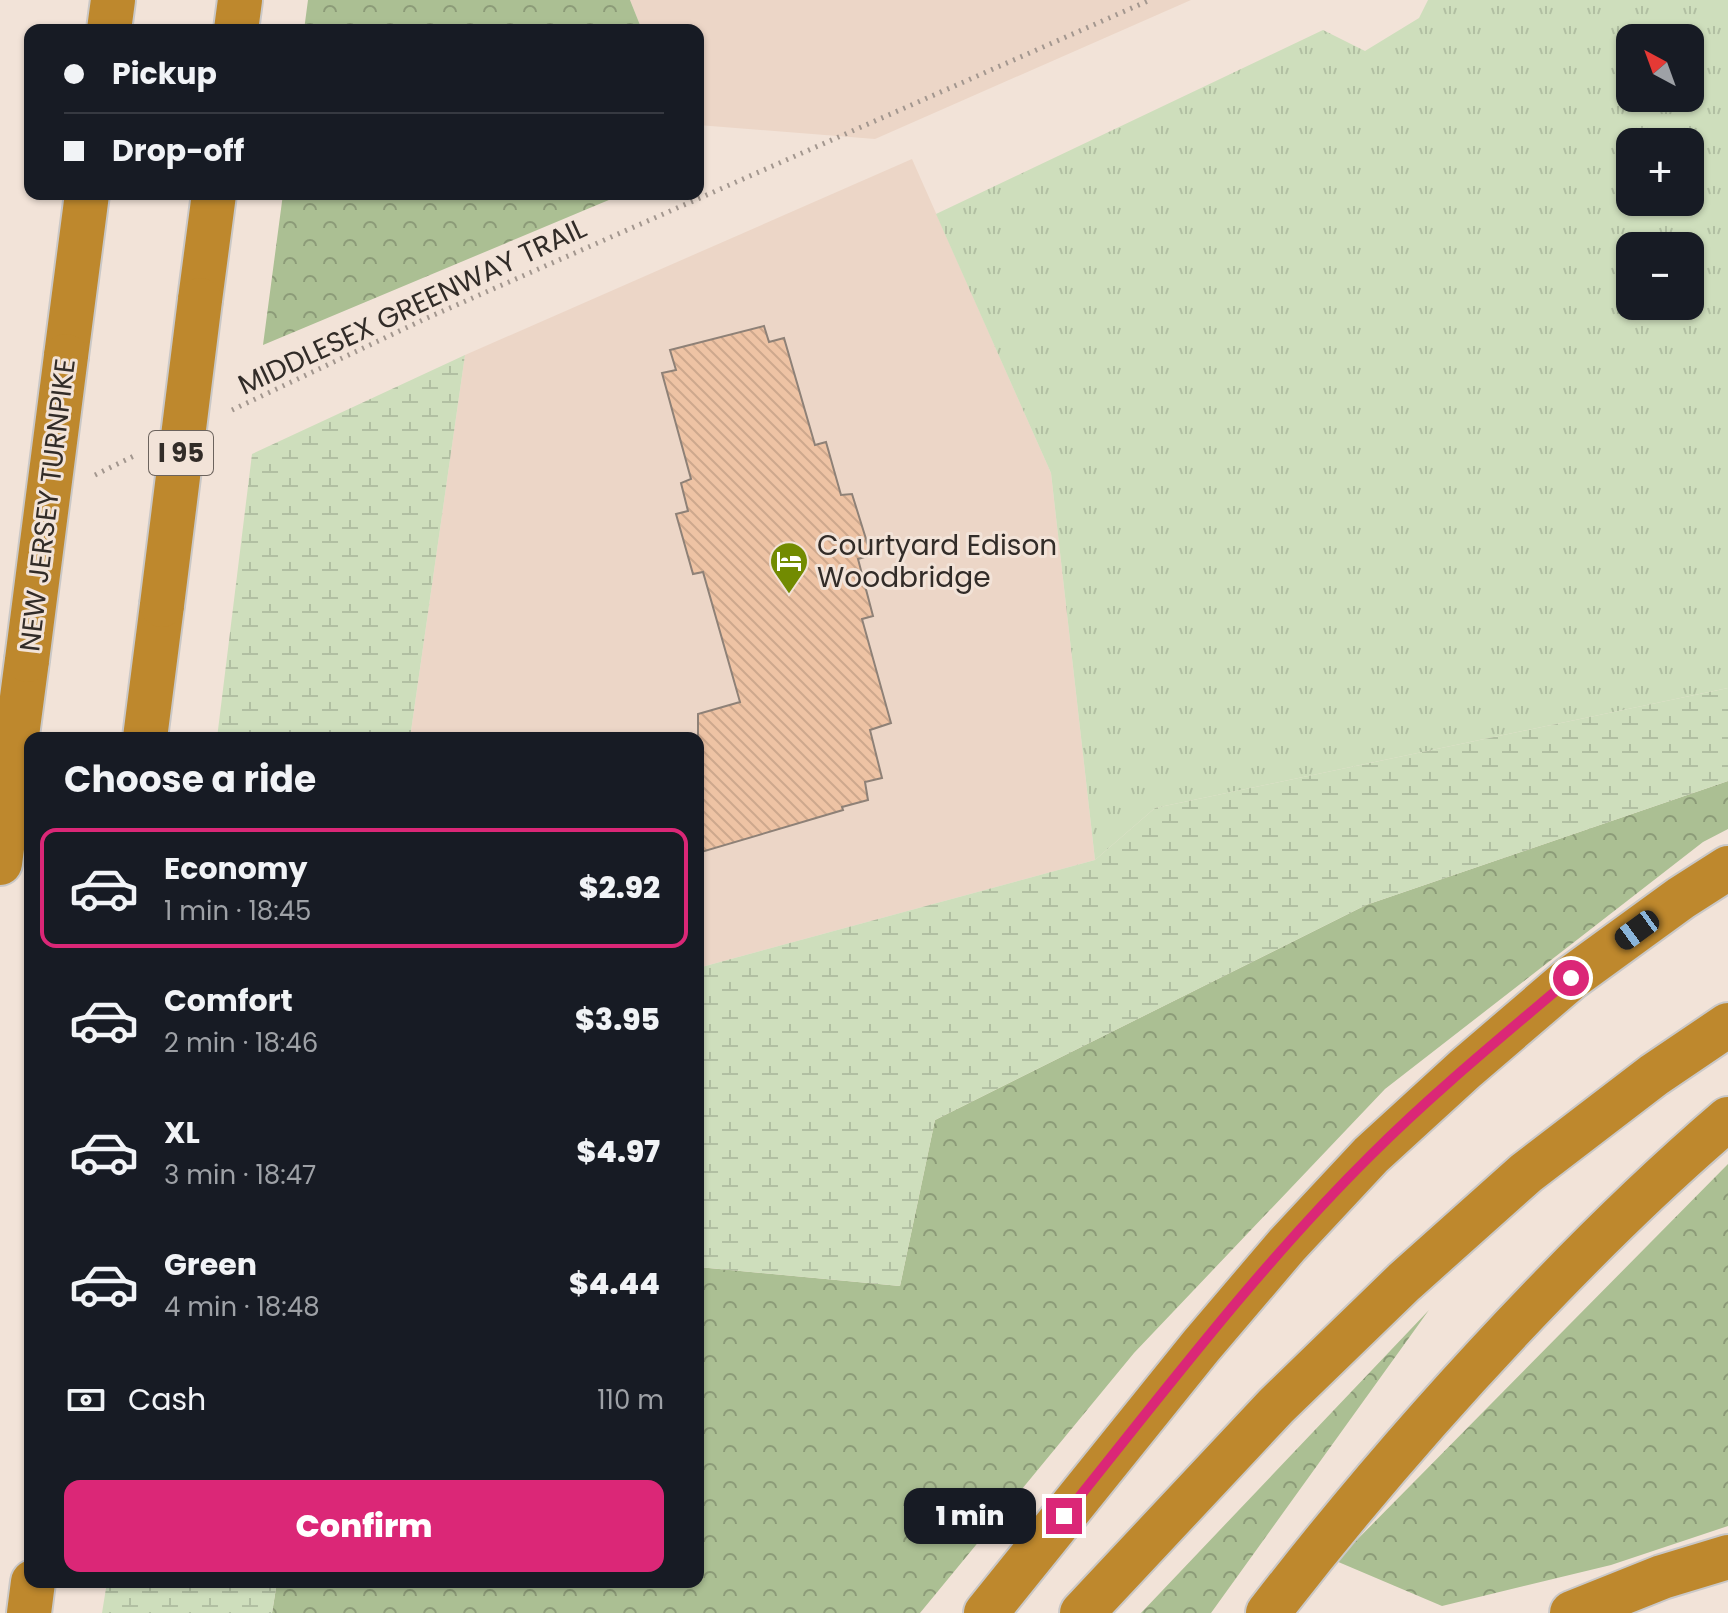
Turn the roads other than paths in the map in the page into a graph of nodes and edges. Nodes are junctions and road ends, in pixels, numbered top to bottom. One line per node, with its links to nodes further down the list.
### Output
1 (113, 0): 3 (highway)
2 (240, 0): 4 (highway)
3 (110, 24)
4 (237, 24)
5 (86, 200): 8 (highway, NEW JERSEY TURNPIKE, bridge)
6 (213, 200): 7 (highway, I 95, bridge)
7 (146, 732)
8 (0, 863)
9 (1728, 868): 15 (highway)
10 (1728, 1025): 16 (highway)
11 (1728, 1119): 17 (highway)
12 (1728, 1557): 18 (highway)
13 (32, 1588): 14 (highway)
14 (29, 1613)
15 (986, 1613)
16 (1082, 1613)
17 (1268, 1613)
18 (1572, 1613)

